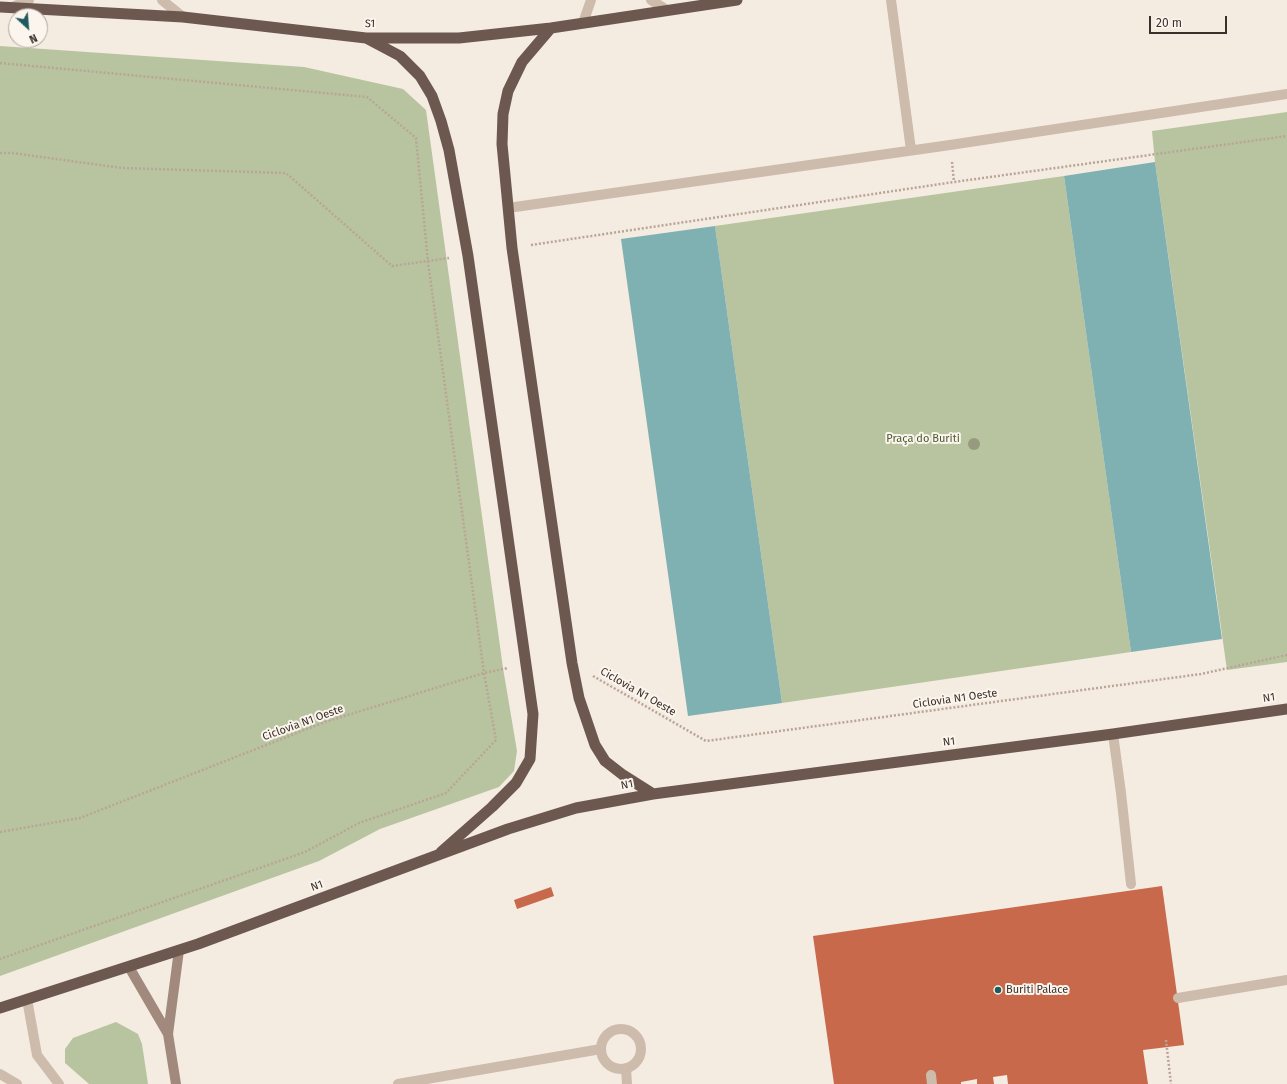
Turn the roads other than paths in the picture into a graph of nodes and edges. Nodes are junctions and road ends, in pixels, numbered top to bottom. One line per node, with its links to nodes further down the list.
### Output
1 (29, 0): 7 (lane)
2 (162, 0): 9 (lane)
3 (591, 0): 10 (lane)
4 (651, 0): 8 (lane)
5 (737, 0): 8 (highway, S1)
6 (891, 0): 14 (lane)
7 (5, 8): 9 (highway, S1)
8 (667, 10): 10 (highway, S1)
9 (183, 17): 12 (highway, S1)
10 (583, 23): 11 (highway, S1)
11 (551, 28): 12 (highway, S1); 15 (highway)
12 (366, 38): 19 (highway)
13 (1287, 94): 14 (lane)
14 (911, 150): 15 (lane)
15 (508, 208): 18 (highway)
16 (1287, 709): 17 (highway, N1)
17 (1113, 734): 18 (highway, N1); 20 (lane)
18 (653, 794): 19 (highway, N1)
19 (436, 856): 21 (highway, N1)
20 (1131, 884)
21 (179, 950): 22 (highway, N1); 27 (main road)
22 (129, 967): 25 (highway, N1); 27 (main road)
23 (1287, 980): 24 (lane)
24 (1178, 998)
25 (27, 999): 26 (highway, N1); 32 (lane)
26 (0, 1008)
27 (168, 1034): 33 (main road)
28 (601, 1049): 29 (lane); 29 (lane); 34 (lane)
29 (626, 1069): 35 (lane)
30 (0, 1074): 31 (lane)
31 (17, 1084)
32 (59, 1084)
33 (176, 1084)
34 (398, 1084)
35 (627, 1084)

